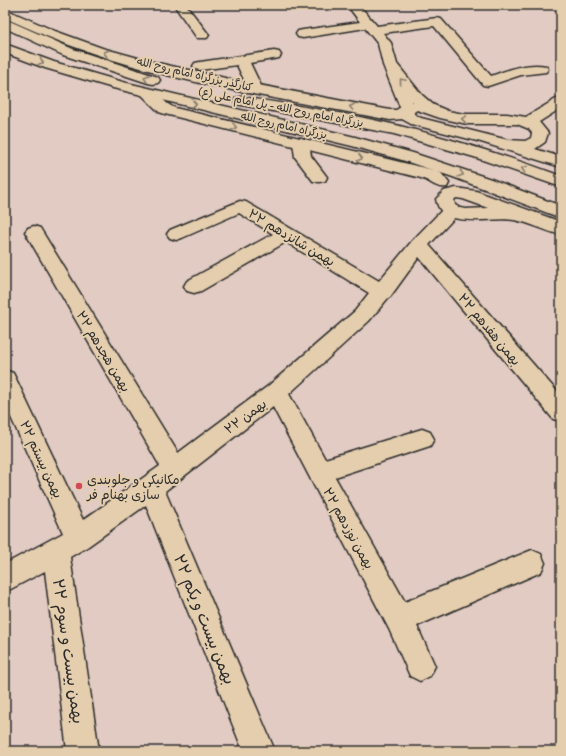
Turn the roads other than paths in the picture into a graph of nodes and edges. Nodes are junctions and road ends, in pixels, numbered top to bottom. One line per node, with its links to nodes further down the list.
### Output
1 (180, 5): 7 (main road)
2 (352, 10): 5 (main road)
3 (5, 13): 14 (main road, کنارگذر بزرگراه امام روح الله, one-way to 3)
4 (5, 23): 26 (main road, بزرگراه امام روح الله - پل امام علی (ع), one-way to 4)
5 (371, 27): 6 (main road); 11 (main road); 13 (main road)
6 (303, 34)
7 (202, 35)
8 (5, 48): 15 (main road, بزرگراه امام روح الله, one-way to 15)
9 (274, 55): 10 (main road)
10 (242, 60): 12 (main road); 14 (main road)
11 (390, 65): 17 (main road, one-way to 11); 18 (main road)
12 (200, 66)
13 (541, 69)
14 (255, 88): 18 (main road, کنارگذر بزرگراه امام روح الله, one-way to 14)
15 (147, 93): 20 (main road, one-way to 20); 22 (main road, بزرگراه امام روح الله, one-way to 22)
16 (561, 102): 19 (main road)
17 (430, 108): 18 (main road); 19 (main road, one-way to 17)
18 (407, 110): 21 (main road)
19 (534, 127): 21 (main road); 23 (main road)
20 (301, 143): 25 (main road); 27 (main road, one-way to 27)
21 (508, 145): 24 (main road)
22 (406, 156): 27 (main road); 28 (main road, بزرگراه امام روح الله, one-way to 28)
23 (561, 158)
24 (561, 162)
25 (319, 177)
26 (561, 182)
27 (446, 198): 29 (main road); 33 (main road, ۲۲ بهمن)
28 (561, 212)
29 (561, 229)
30 (34, 232): 40 (main road, ۲۲ بهمن هجدهم)
31 (176, 234): 32 (main road, ۲۲ بهمن شانزدهم)
32 (286, 234): 34 (main road); 35 (main road, ۲۲ بهمن شانزدهم)
33 (420, 245): 35 (main road, ۲۲ بهمن); 38 (main road, ۲۲ بهمن هفدهم)
34 (194, 286)
35 (383, 292): 37 (main road, ۲۲ بهمن)
36 (5, 380): 43 (main road, ۲۲ بهمن بیستم)
37 (276, 392): 40 (main road, ۲۲ بهمن); 41 (main road, ۲۲ بهمن نوزدهم)
38 (561, 412)
39 (422, 439): 41 (main road)
40 (175, 469): 42 (main road, ۲۲ بهمن)
41 (318, 472): 46 (main road, ۲۲ بهمن نوزدهم)
42 (151, 487): 43 (main road, ۲۲ بهمن); 49 (main road, ۲۲ بهمن بیست و یکم)
43 (67, 544): 45 (main road, ۲۲ بهمن); 48 (main road, ۲۲ بهمن بیست و سوم)
44 (532, 563): 46 (main road)
45 (5, 579)
46 (399, 619): 47 (main road, ۲۲ بهمن نوزدهم)
47 (420, 666)
48 (83, 751)
49 (260, 751)

